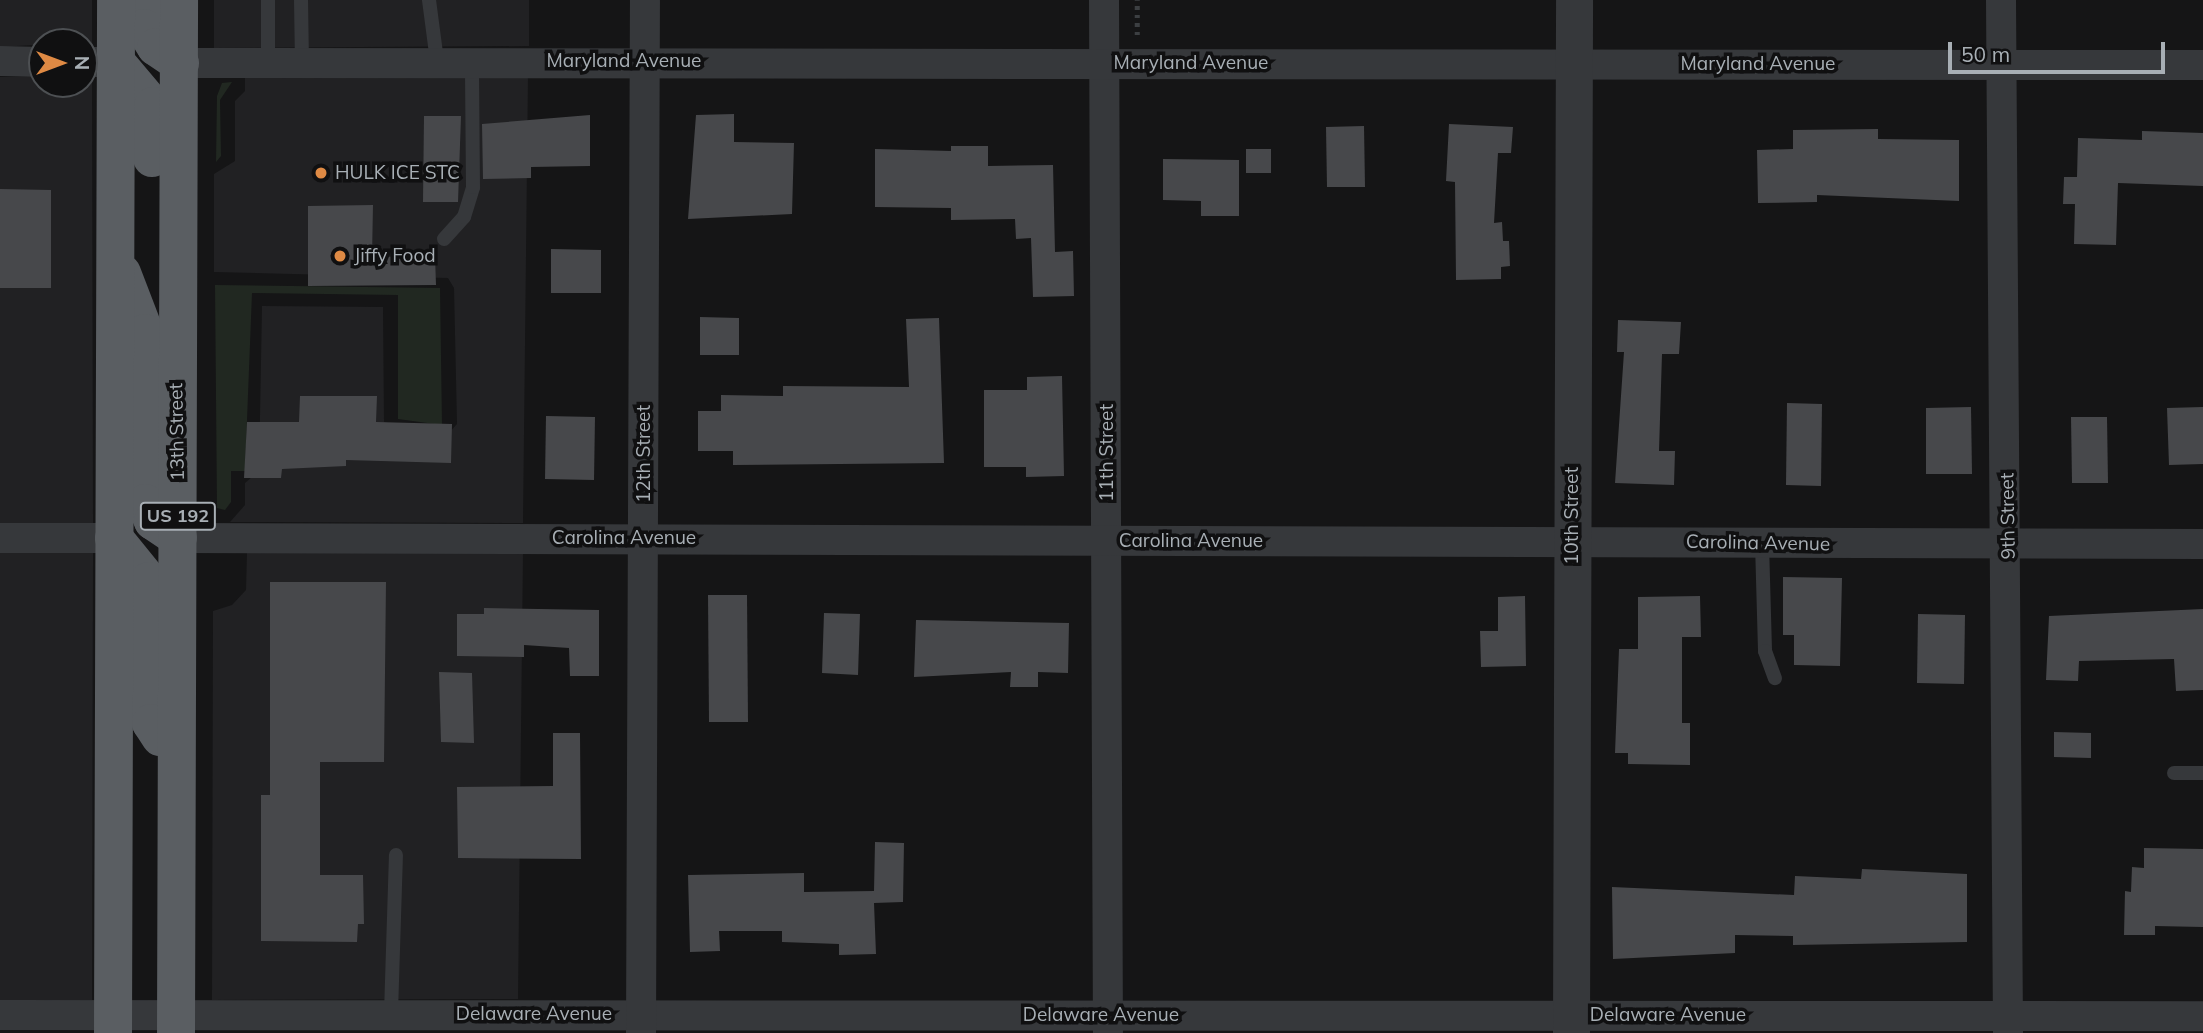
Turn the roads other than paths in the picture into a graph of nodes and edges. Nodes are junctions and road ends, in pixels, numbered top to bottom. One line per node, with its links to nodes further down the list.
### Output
1 (116, 0): 16 (highway, US 192)
2 (145, 0): 20 (highway)
3 (179, 0): 20 (highway, 13th Street / US 192)
4 (268, 0): 17 (lane)
5 (301, 0): 18 (lane)
6 (429, 0): 13 (lane)
7 (645, 0): 11 (street, 12th Street)
8 (1104, 0): 19 (street, 11th Street)
9 (1574, 0): 21 (street, 10th Street)
10 (2001, 0): 23 (street, 9th Street)
11 (644, 60): 14 (street, Maryland Avenue); 19 (street, Maryland Avenue); 30 (street, 12th Street)
12 (0, 61): 15 (street)
13 (437, 61): 14 (street, Maryland Avenue); 18 (street, Maryland Avenue)
14 (472, 61): 24 (lane)
15 (28, 62)
16 (100, 62): 25 (highway, US 192); 26 (highway)
17 (268, 62): 18 (street, Maryland Avenue); 20 (street, Maryland Avenue)
18 (302, 62)
19 (1104, 62): 21 (street, Maryland Avenue); 31 (street, 11th Street)
20 (180, 63): 26 (highway, 13th Street / US 192)
21 (1574, 63): 23 (street, Maryland Avenue); 32 (street, 10th Street)
22 (2203, 65): 23 (street, Maryland Avenue)
23 (2001, 66): 34 (street, 9th Street)
24 (444, 239)
25 (114, 251): 28 (highway, US 192); 29 (highway)
26 (176, 316): 29 (highway, 13th Street / US 192)
27 (0, 538): 28 (street)
28 (114, 538): 37 (highway); 46 (highway, US 192)
29 (178, 538): 30 (street, Carolina Avenue); 37 (highway, 13th Street / US 192)
30 (644, 538): 31 (street, Carolina Avenue); 44 (street, 12th Street)
31 (1108, 541): 32 (street, Carolina Avenue); 48 (street, 11th Street)
32 (1572, 541): 33 (street, Carolina Avenue); 49 (street, 10th Street)
33 (1762, 543): 34 (street, Carolina Avenue); 36 (lane)
34 (2008, 543): 35 (street, Carolina Avenue); 50 (street, 9th Street)
35 (2203, 544)
36 (1775, 678)
37 (177, 762): 47 (highway, 13th Street / US 192)
38 (2174, 774): 39 (lane)
39 (2203, 774)
40 (396, 855): 41 (lane)
41 (391, 1013): 44 (street, Delaware Avenue); 47 (street, Delaware Avenue)
42 (0, 1015): 45 (street, Delaware Avenue)
43 (2203, 1016): 50 (street, Delaware Avenue)
44 (642, 1023): 48 (street, Delaware Avenue)
45 (37, 1024): 46 (street, Delaware Avenue)
46 (113, 1024): 47 (street, Delaware Avenue)
47 (176, 1024)
48 (1108, 1024): 49 (street, Delaware Avenue)
49 (1571, 1024): 50 (street, Delaware Avenue)
50 (2008, 1025)

